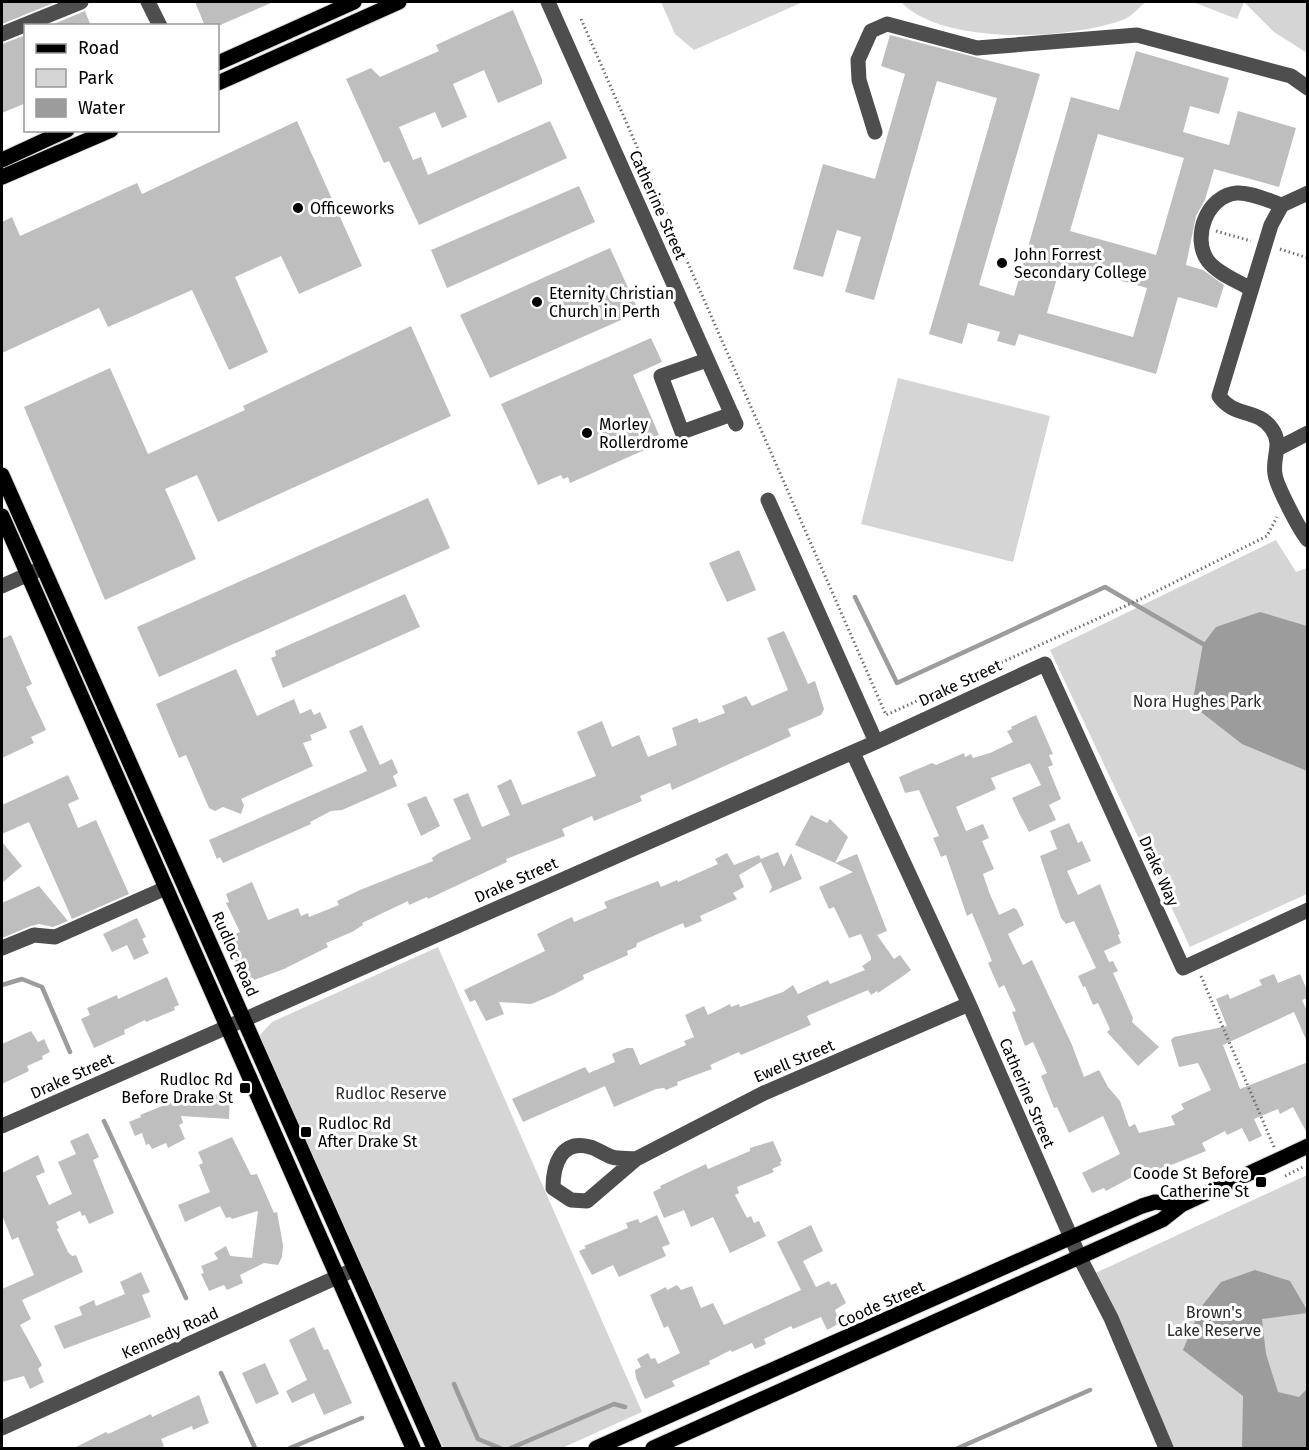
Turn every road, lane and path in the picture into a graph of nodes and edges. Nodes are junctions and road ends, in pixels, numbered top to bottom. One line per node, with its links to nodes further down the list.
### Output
1 (81, 2): 7 (street)
2 (147, 2): 8 (street)
3 (354, 2): 11 (main road)
4 (399, 2): 12 (main road)
5 (548, 2): 22 (street, Catherine Street)
6 (581, 19): 27 (path)
7 (27, 24)
8 (158, 24)
9 (24, 25): 10 (street)
10 (2, 34)
11 (219, 63)
12 (219, 83)
13 (1308, 88): 16 (street)
14 (64, 132): 17 (main road)
15 (106, 132): 18 (main road)
16 (875, 132)
17 (2, 160)
18 (2, 177)
19 (1308, 193): 20 (street)
20 (1282, 205): 21 (street); 21 (street)
21 (1251, 289): 24 (street)
22 (707, 360): 22 (street, Catherine Street)
23 (1308, 433): 24 (street)
24 (1279, 448): 27 (street)
25 (2, 475): 30 (main road, Rudloc Road)
26 (768, 500): 33 (street)
27 (1290, 508): 29 (street)
28 (2, 516): 30 (main road, Rudloc Road)
29 (1308, 540)
30 (35, 571): 31 (street); 35 (main road, Rudloc Road); 40 (main road, Rudloc Road)
31 (2, 586)
32 (1045, 664): 33 (street, Drake Street); 38 (street, Drake Way)
33 (876, 742): 34 (street, Drake Street)
34 (853, 753): 39 (street, Catherine Street); 40 (street, Drake Street)
35 (165, 888): 37 (street); 41 (main road, Rudloc Road)
36 (1308, 910): 38 (street)
37 (2, 948)
38 (1196, 963): 45 (path)
39 (969, 1005): 44 (street, Ewell Street); 47 (street, Catherine Street)
40 (244, 1018): 41 (street, Drake Street); 49 (main road, Rudloc Road)
41 (226, 1027): 42 (street, Drake Street); 50 (main road, Rudloc Road)
42 (2, 1126)
43 (1308, 1146): 45 (main road, Coode Street)
44 (636, 1159): 44 (street, Ewell Street)
45 (1280, 1159): 46 (main road, Coode Street)
46 (1181, 1205): 47 (main road, Coode Street); 48 (main road, Coode Street)
47 (1072, 1237): 48 (street, Catherine Street); 54 (main road, Coode Street)
48 (1080, 1258): 55 (main road, Coode Street); 56 (street, Catherine Street)
49 (353, 1270): 50 (street, Kennedy Road); 53 (main road, Rudloc Road)
50 (337, 1276): 51 (street, Kennedy Road); 52 (main road, Rudloc Road)
51 (2, 1428)
52 (413, 1449)
53 (434, 1449)
54 (596, 1449)
55 (653, 1449)
56 (1166, 1449)

